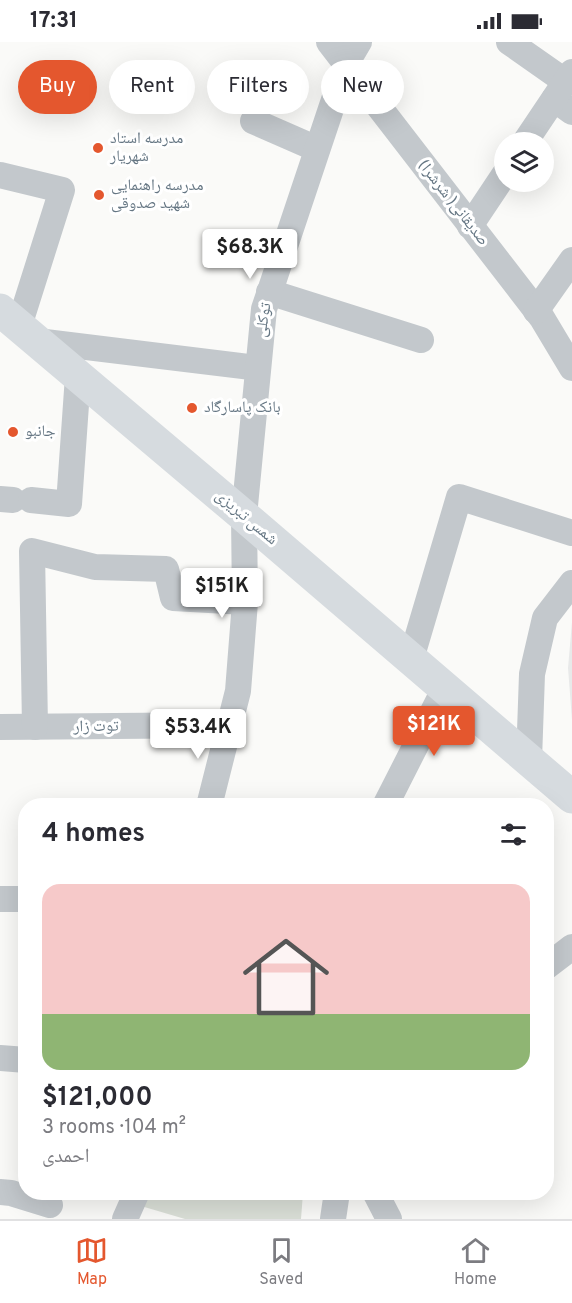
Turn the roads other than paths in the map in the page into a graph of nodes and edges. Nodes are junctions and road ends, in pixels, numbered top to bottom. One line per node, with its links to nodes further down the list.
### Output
1 (329, 42): 4 (street, (شرشرا )صدیقانی)
2 (359, 42): 5 (street, توکلی)
3 (509, 42): 6 (street)
4 (343, 60)
5 (348, 60)
6 (566, 91): 10 (street)
7 (329, 114): 11 (street, توکلی)
8 (384, 114): 14 (street, (شرشرا )صدیقانی)
9 (252, 121): 11 (street)
10 (533, 132)
11 (317, 149): 16 (street, توکلی)
12 (0, 174): 18 (street)
13 (494, 190): 14 (street)
14 (470, 226): 17 (street, (شرشرا )صدیقانی)
15 (572, 260): 17 (street)
16 (269, 292): 19 (street); 20 (street, توکلی)
17 (536, 311): 21 (street, (شرشرا )صدیقانی)
18 (13, 323): 20 (street); 22 (main road, شمس تبریزی)
19 (421, 340)
20 (258, 368): 24 (street, توکلی)
21 (572, 368)
22 (78, 376): 23 (street); 24 (main road, شمس تبریزی)
23 (15, 499)
24 (244, 516): 27 (street, توکلی); 28 (main road, شمس تبریزی)
25 (572, 533): 28 (street)
26 (572, 583): 33 (street)
27 (245, 602): 30 (street, توکلی); 32 (street)
28 (411, 659): 29 (main road, شمس تبریزی)
29 (445, 688): 33 (main road, شمس تبریزی); 36 (street)
30 (229, 725): 32 (street, توت زار); 35 (street, توکلی)
31 (0, 727): 32 (street, توت زار)
32 (35, 727)
33 (529, 760): 34 (main road, شمس تبریزی)
34 (572, 797)
35 (211, 798)
36 (388, 798)
37 (0, 899): 38 (street)
38 (18, 899)
39 (571, 950): 40 (street)
40 (554, 962)
41 (0, 1058): 42 (street)
42 (18, 1059)
43 (0, 1192): 44 (street)
44 (18, 1195)
45 (36, 1200): 49 (street)
46 (133, 1200): 50 (street)
47 (336, 1200): 51 (street)
48 (379, 1200): 52 (street)
49 (50, 1204)
50 (124, 1219)
51 (333, 1219)
52 (389, 1219)

